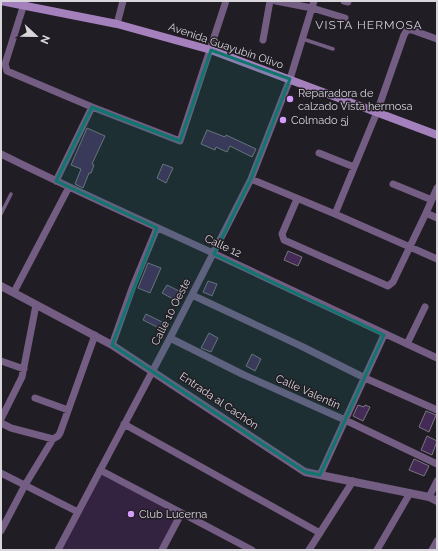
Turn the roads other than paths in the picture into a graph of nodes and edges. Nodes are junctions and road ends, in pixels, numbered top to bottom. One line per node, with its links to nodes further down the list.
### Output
1 (1, 1): 6 (main road, Avenida Guayubín Olivo)
2 (123, 1): 9 (street)
3 (226, 1): 14 (street)
4 (270, 1): 12 (street)
5 (276, 1): 7 (street)
6 (25, 3): 9 (main road, Avenida Guayubín Olivo); 16 (street)
7 (313, 4): 8 (street); 10 (street, Calle 10 Oeste)
8 (345, 18)
9 (117, 24): 14 (main road, Avenida Guayubín Olivo)
10 (303, 39): 13 (lane); 15 (street, Calle 10 Oeste)
11 (437, 39): 17 (street)
12 (263, 40)
13 (333, 49)
14 (211, 50): 15 (main road, Avenida Guayubín Olivo); 16 (street)
15 (290, 79): 17 (main road, Avenida Guayubín Olivo); 22 (street, Calle 10 Oeste)
16 (92, 107): 23 (street)
17 (377, 112): 18 (main road, Avenida Guayubín Olivo); 21 (street)
18 (437, 134)
19 (319, 153): 21 (street)
20 (1, 154): 23 (street, Calle 12)
21 (354, 166): 32 (street)
22 (251, 179): 28 (street); 36 (street, Calle 10 Oeste)
23 (56, 181): 25 (street, Calle 12)
24 (393, 184): 29 (street)
25 (68, 187): 34 (street, Calle 12); 39 (street)
26 (437, 188): 29 (street)
27 (11, 194): 31 (lane)
28 (297, 199): 32 (street); 35 (street)
29 (432, 200): 30 (street)
30 (426, 213): 33 (street); 35 (street)
31 (1, 214)
32 (335, 214): 35 (street)
33 (437, 218)
34 (157, 228): 36 (street, Calle 12); 47 (street)
35 (409, 248): 37 (street)
36 (214, 254): 40 (street, Calle 10 Oeste); 43 (street, Calle 12)
37 (437, 259)
38 (1, 286): 39 (street, Entrada al Cachón)
39 (14, 292): 41 (street, Entrada al Cachón)
40 (192, 295): 45 (street, Calle 10 Oeste); 52 (street)
41 (36, 305): 44 (street, Entrada al Cachón); 50 (street)
42 (425, 308): 46 (street)
43 (384, 334): 46 (street, Calle 12); 52 (street)
44 (94, 335): 47 (street, Entrada al Cachón); 54 (street)
45 (170, 338): 51 (street, Calle 10 Oeste); 57 (street, Calle Valentín)
46 (407, 344): 48 (street, Calle 12)
47 (112, 345): 51 (street, Entrada al Cachón)
48 (437, 358)
49 (1, 360): 50 (street)
50 (24, 369): 56 (street)
51 (153, 371): 59 (street, Calle 10 Oeste); 64 (street, Entrada al Cachón)
52 (365, 378): 55 (street); 57 (street)
53 (35, 398): 54 (street)
54 (68, 410): 60 (street)
55 (437, 410)
56 (1, 419)
57 (345, 420): 61 (street, Calle Valentín); 64 (street)
58 (1, 423): 60 (street)
59 (124, 424): 62 (street, Calle 10 Oeste); 74 (street)
60 (53, 439): 67 (street)
61 (437, 464)
62 (100, 470): 71 (street, Calle 10 Oeste); 72 (street)
63 (1, 472): 67 (street)
64 (320, 475): 66 (street, Entrada al Cachón)
65 (437, 480): 69 (street)
66 (353, 482): 68 (street, Entrada al Cachón); 74 (street)
67 (25, 485): 71 (street); 73 (street)
68 (410, 493): 69 (street, Entrada al Cachón); 80 (street)
69 (429, 497): 70 (street, Entrada al Cachón)
70 (437, 501)
71 (78, 512): 76 (street, Calle 10 Oeste)
72 (181, 514): 77 (street); 78 (street)
73 (1, 531)
74 (320, 533): 79 (street)
75 (437, 541): 81 (street)
76 (58, 550)
77 (162, 550)
78 (252, 550)
79 (309, 550)
80 (376, 550)
81 (432, 550)

